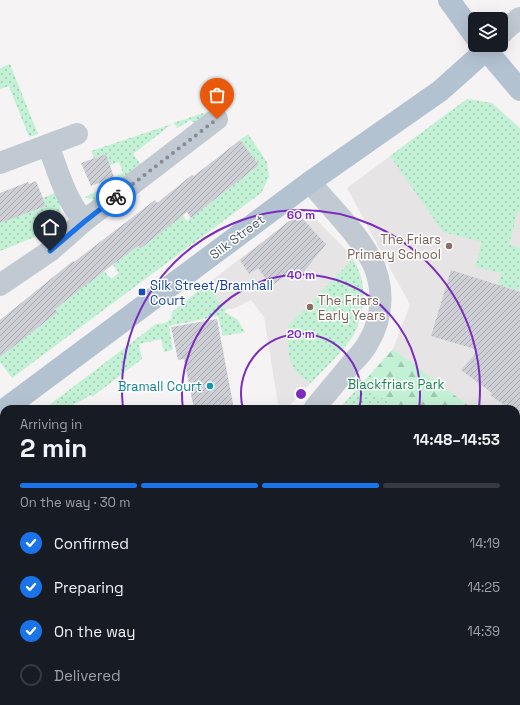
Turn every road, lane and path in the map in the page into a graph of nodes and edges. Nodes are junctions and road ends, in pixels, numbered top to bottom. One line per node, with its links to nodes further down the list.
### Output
1 (449, 0): 3 (main road)
2 (520, 18): 4 (street)
3 (468, 24)
4 (508, 27)
5 (477, 52): 12 (main road, Silk Street)
6 (490, 52): 7 (main road)
7 (520, 90)
8 (217, 119): 13 (street)
9 (77, 134): 10 (street)
10 (48, 145): 11 (street); 13 (street)
11 (0, 163)
12 (310, 182): 15 (main road, Silk Street); 16 (street)
13 (84, 222): 14 (street)
14 (0, 285)
15 (12, 405)
16 (317, 405)

